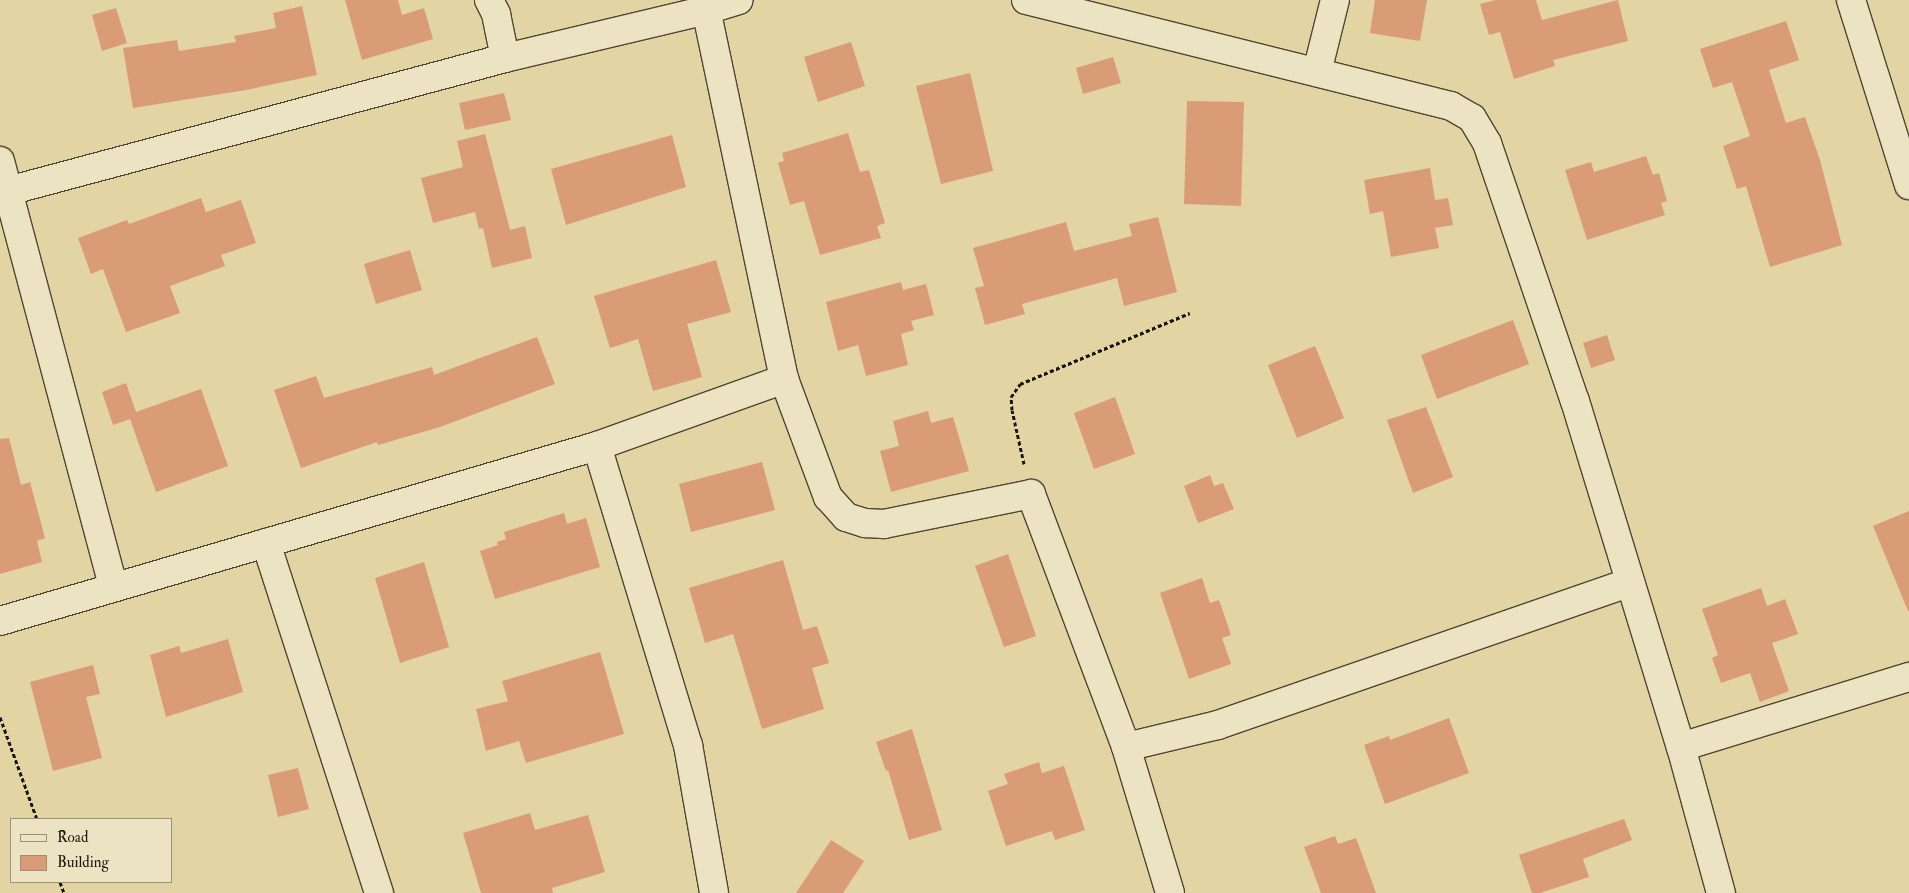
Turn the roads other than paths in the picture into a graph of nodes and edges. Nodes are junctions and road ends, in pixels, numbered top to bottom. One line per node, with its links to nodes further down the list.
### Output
1 (489, 0): 7 (street)
2 (738, 0): 6 (street)
3 (1026, 0): 8 (street)
4 (1335, 0): 8 (street)
5 (1851, 0): 10 (street)
6 (706, 10): 7 (street); 12 (street)
7 (504, 58): 11 (street)
8 (1318, 72): 15 (street)
9 (0, 161): 11 (street)
10 (1909, 185)
11 (8, 191): 16 (street)
12 (784, 379): 13 (street); 20 (street)
13 (597, 446): 14 (street); 22 (street)
14 (266, 543): 16 (street); 21 (street)
15 (1630, 582): 19 (street); 20 (street)
16 (113, 587): 17 (street)
17 (0, 622)
18 (1909, 677): 19 (street)
19 (1681, 747): 24 (street)
20 (1126, 748): 23 (street)
21 (379, 893)
22 (714, 893)
23 (1170, 893)
24 (1721, 893)

